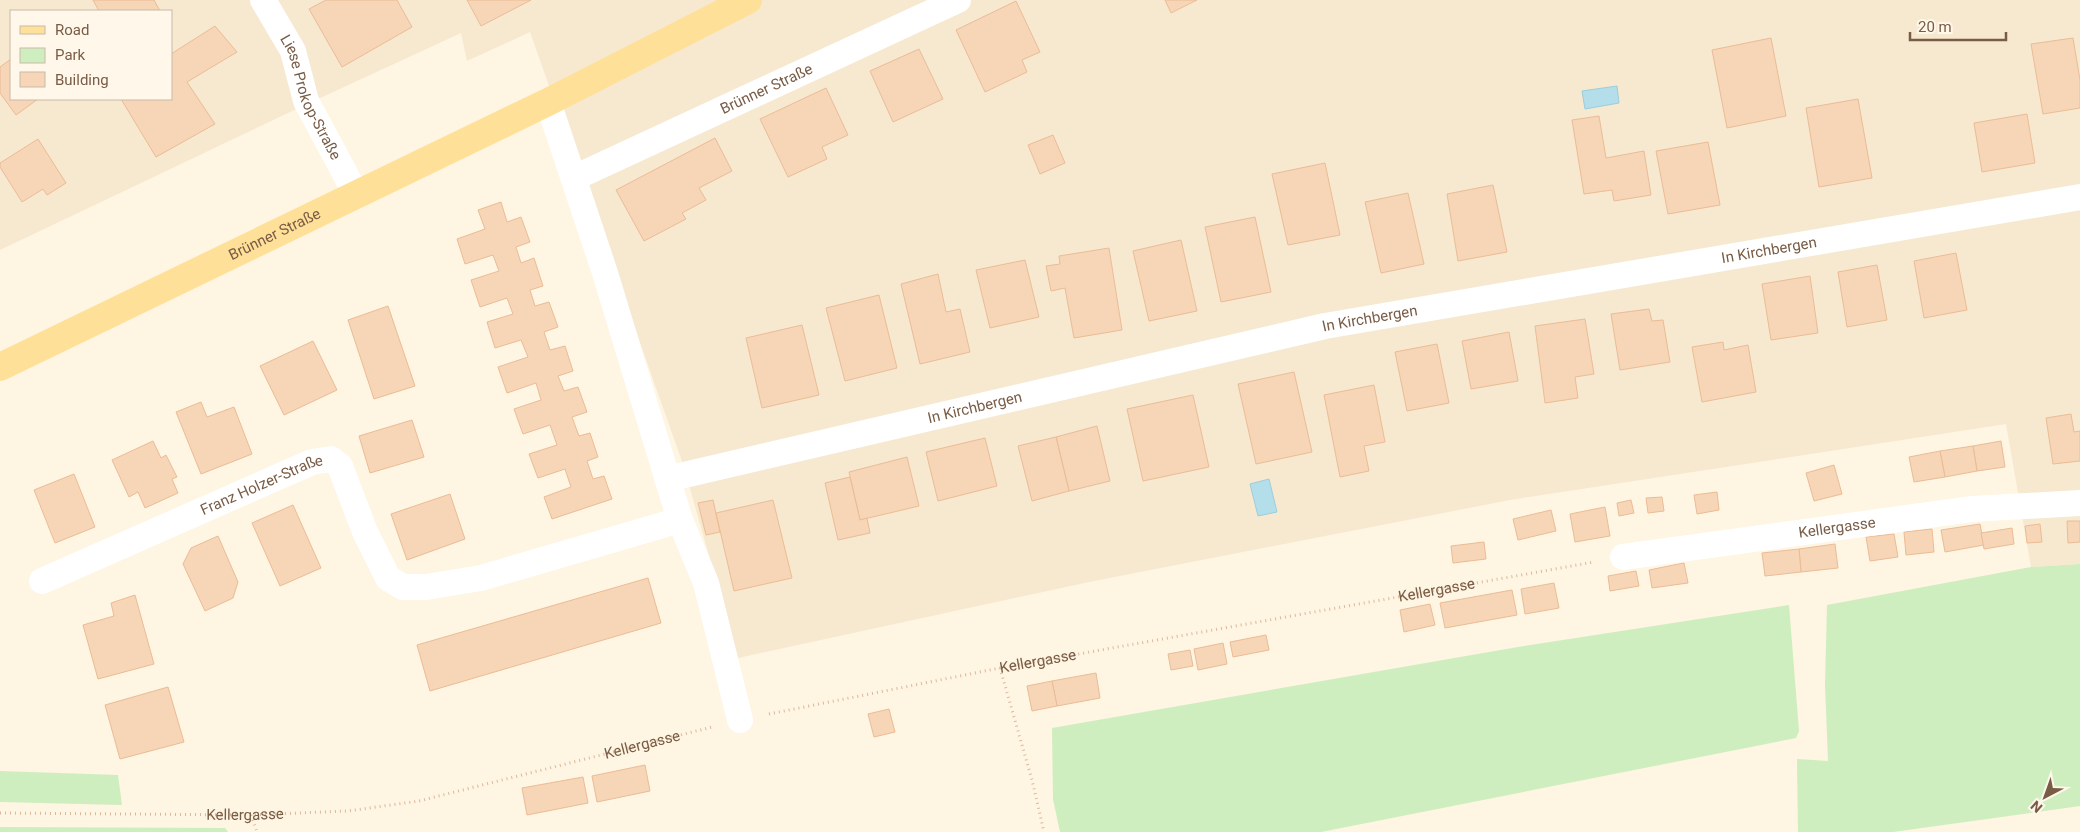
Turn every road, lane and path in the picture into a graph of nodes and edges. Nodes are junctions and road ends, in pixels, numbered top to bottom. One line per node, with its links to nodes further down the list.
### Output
1 (263, 0): 6 (street, Liese Prokop-Straße)
2 (748, 0): 4 (main road, Brünner Straße)
3 (958, 0): 5 (street, Brünner Straße)
4 (548, 102): 5 (street); 6 (main road, Brünner Straße)
5 (574, 178): 9 (street)
6 (356, 194): 8 (main road, Brünner Straße)
7 (2080, 197): 9 (street, In Kirchbergen)
8 (0, 367)
9 (667, 479): 11 (street)
10 (2080, 503): 12 (street, Kellergasse)
11 (680, 520): 13 (street, Franz Holzer-Straße); 15 (street)
12 (1623, 557): 14 (path, Kellergasse)
13 (42, 582)
14 (1000, 668): 15 (path, Kellergasse); 19 (path)
15 (740, 720): 17 (path, Kellergasse)
16 (0, 813): 17 (path, Kellergasse)
17 (251, 816): 18 (path)
18 (257, 832)
19 (1044, 832)

